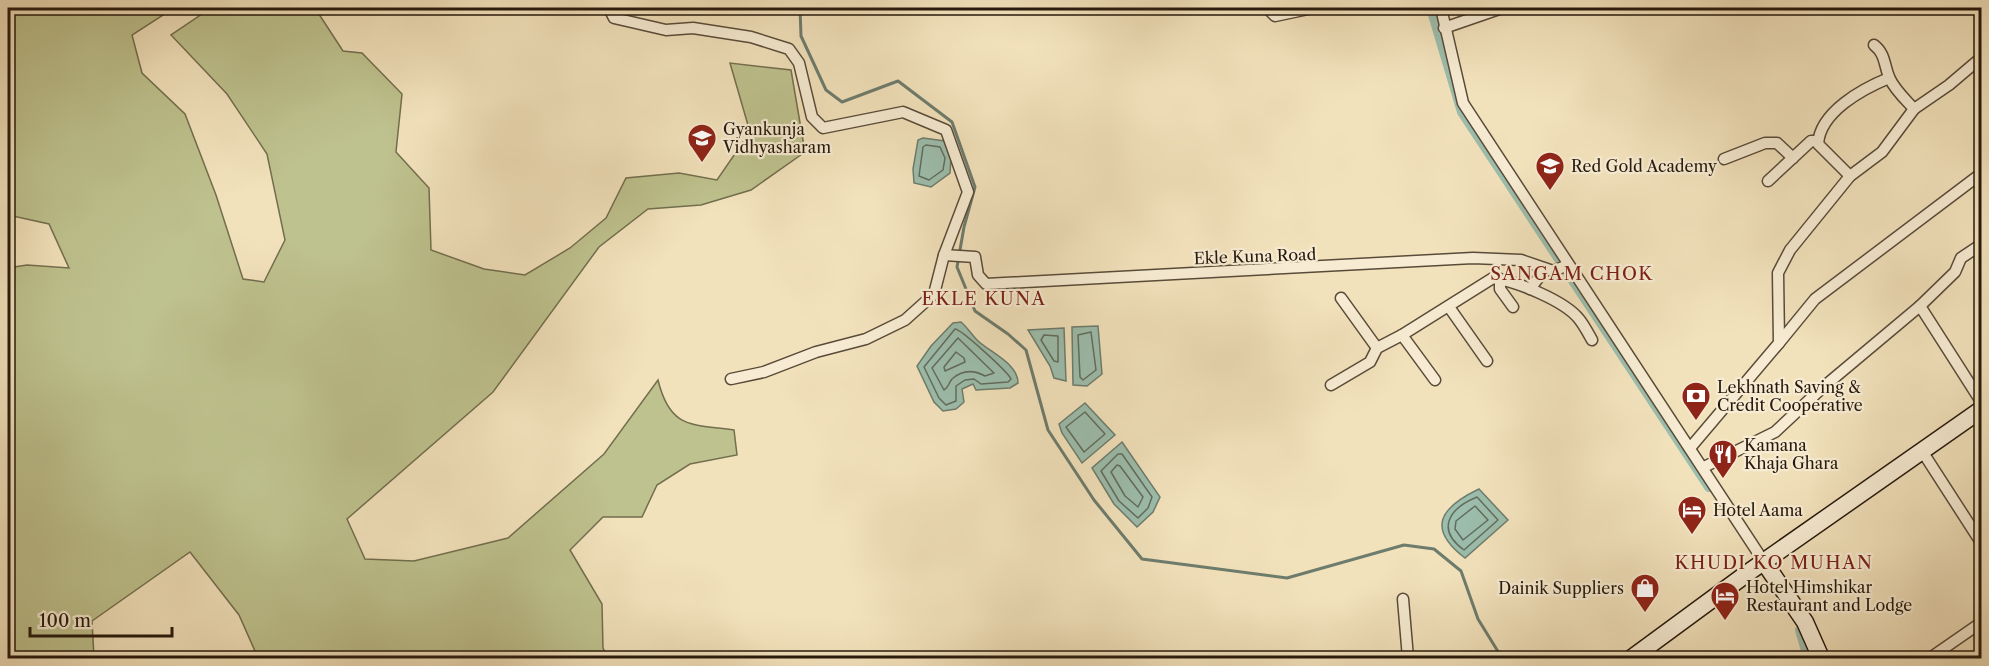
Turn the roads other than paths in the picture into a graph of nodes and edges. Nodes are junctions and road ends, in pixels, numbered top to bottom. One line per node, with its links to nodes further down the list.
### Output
1 (609, 8): 18 (street)
2 (1267, 8): 3 (street)
3 (1313, 8)
4 (1441, 8): 6 (street)
5 (1502, 8): 6 (street)
6 (1444, 28): 19 (street)
7 (1875, 45): 9 (street)
8 (1982, 57): 10 (street)
9 (1889, 78): 10 (street); 11 (street)
10 (1914, 109): 15 (street)
11 (1818, 141): 12 (street); 15 (street)
12 (1793, 158): 13 (street); 16 (street)
13 (1724, 159)
14 (1982, 174): 29 (street)
15 (1850, 176): 29 (street)
16 (1768, 180)
17 (1982, 244): 24 (street)
18 (944, 255): 20 (street, Ekle Kuna Road); 32 (street)
19 (1568, 265): 20 (street); 37 (street)
20 (1549, 270): 22 (street)
21 (1500, 279): 22 (street); 25 (street); 26 (street)
22 (1530, 289): 28 (street)
23 (1341, 298): 30 (street)
24 (1920, 306): 35 (street); 39 (street)
25 (1449, 307): 27 (street); 31 (street)
26 (1513, 307)
27 (1402, 335): 30 (street); 33 (street)
28 (1592, 340)
29 (1779, 343): 37 (street)
30 (1377, 348): 34 (street)
31 (1487, 361)
32 (731, 379)
33 (1436, 380)
34 (1330, 385)
35 (1982, 403)
36 (1982, 409): 38 (main road)
37 (1690, 448): 39 (street)
38 (1922, 451): 40 (street); 41 (main road)
39 (1704, 467): 41 (street)
40 (1982, 544)
41 (1764, 562): 45 (main road); 46 (main road)
42 (1403, 598): 44 (street)
43 (1982, 622): 47 (street)
44 (1408, 658)
45 (1632, 658)
46 (1821, 658)
47 (1930, 658)

